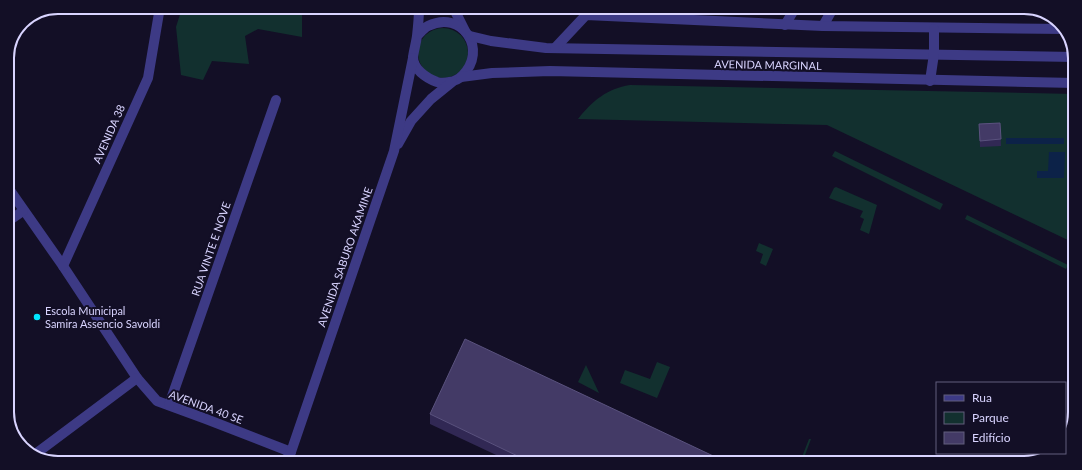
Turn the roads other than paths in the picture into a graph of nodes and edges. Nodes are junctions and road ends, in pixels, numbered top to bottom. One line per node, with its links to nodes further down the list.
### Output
1 (159, 14): 26 (street, AVENIDA 38)
2 (419, 14): 13 (street)
3 (457, 14): 12 (street)
4 (585, 14): 14 (street)
5 (620, 14): 8 (street)
6 (791, 14): 8 (street)
7 (830, 14): 9 (street)
8 (785, 24): 9 (street)
9 (823, 26): 10 (street)
10 (934, 29): 11 (street); 15 (street)
11 (1057, 29)
12 (467, 33): 13 (street); 14 (street, AVENIDA MARGINAL); 18 (street)
13 (417, 36): 17 (street)
14 (554, 48): 15 (street, AVENIDA MARGINAL)
15 (934, 54): 16 (street, AVENIDA MARGINAL); 19 (street)
16 (1068, 57)
17 (413, 58): 18 (street); 22 (street, AVENIDA SABURO AKAMINE)
18 (457, 80): 19 (street, AVENIDA MARGINAL); 22 (street)
19 (930, 81): 20 (street, AVENIDA MARGINAL)
20 (1068, 83)
21 (276, 100): 28 (street, RUA VINTE E NOVE)
22 (394, 151): 30 (street, AVENIDA SABURO AKAMINE)
23 (14, 196): 24 (street, AVENIDA 40 SE)
24 (24, 211): 25 (street); 26 (street, AVENIDA 40 SE)
25 (14, 217)
26 (63, 266): 27 (street, AVENIDA 40 SE)
27 (137, 378): 28 (street, AVENIDA 40 SE); 29 (street)
28 (169, 406): 30 (street, AVENIDA 40 SE)
29 (39, 452)
30 (288, 456)

